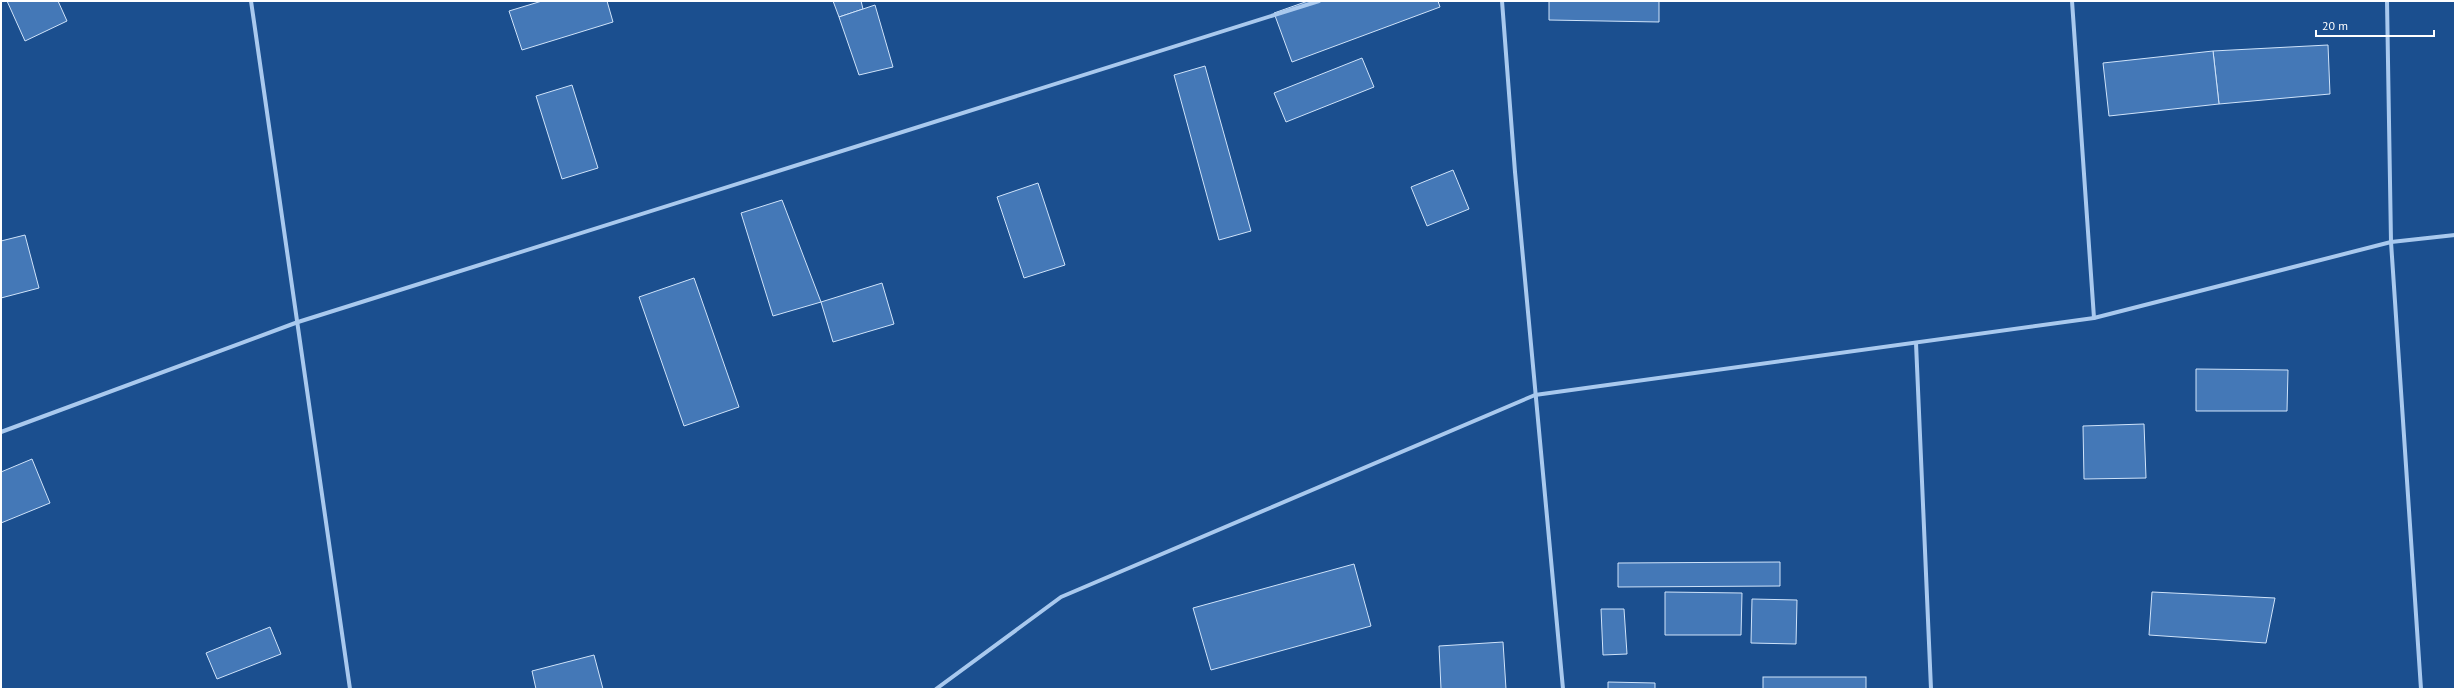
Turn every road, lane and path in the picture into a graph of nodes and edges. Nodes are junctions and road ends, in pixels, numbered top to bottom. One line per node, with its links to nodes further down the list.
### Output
1 (251, 1): 9 (street)
2 (1319, 1): 9 (street)
3 (1502, 1): 11 (street)
4 (2072, 1): 8 (street)
5 (2386, 1): 7 (street)
6 (2455, 235): 7 (street)
7 (2391, 242): 8 (street); 17 (street)
8 (2094, 318): 10 (street)
9 (298, 322): 12 (street); 13 (street)
10 (1916, 343): 11 (street); 16 (street)
11 (1535, 395): 14 (street); 15 (street)
12 (1, 432)
13 (350, 689)
14 (936, 689)
15 (1563, 689)
16 (1930, 689)
17 (2421, 689)

